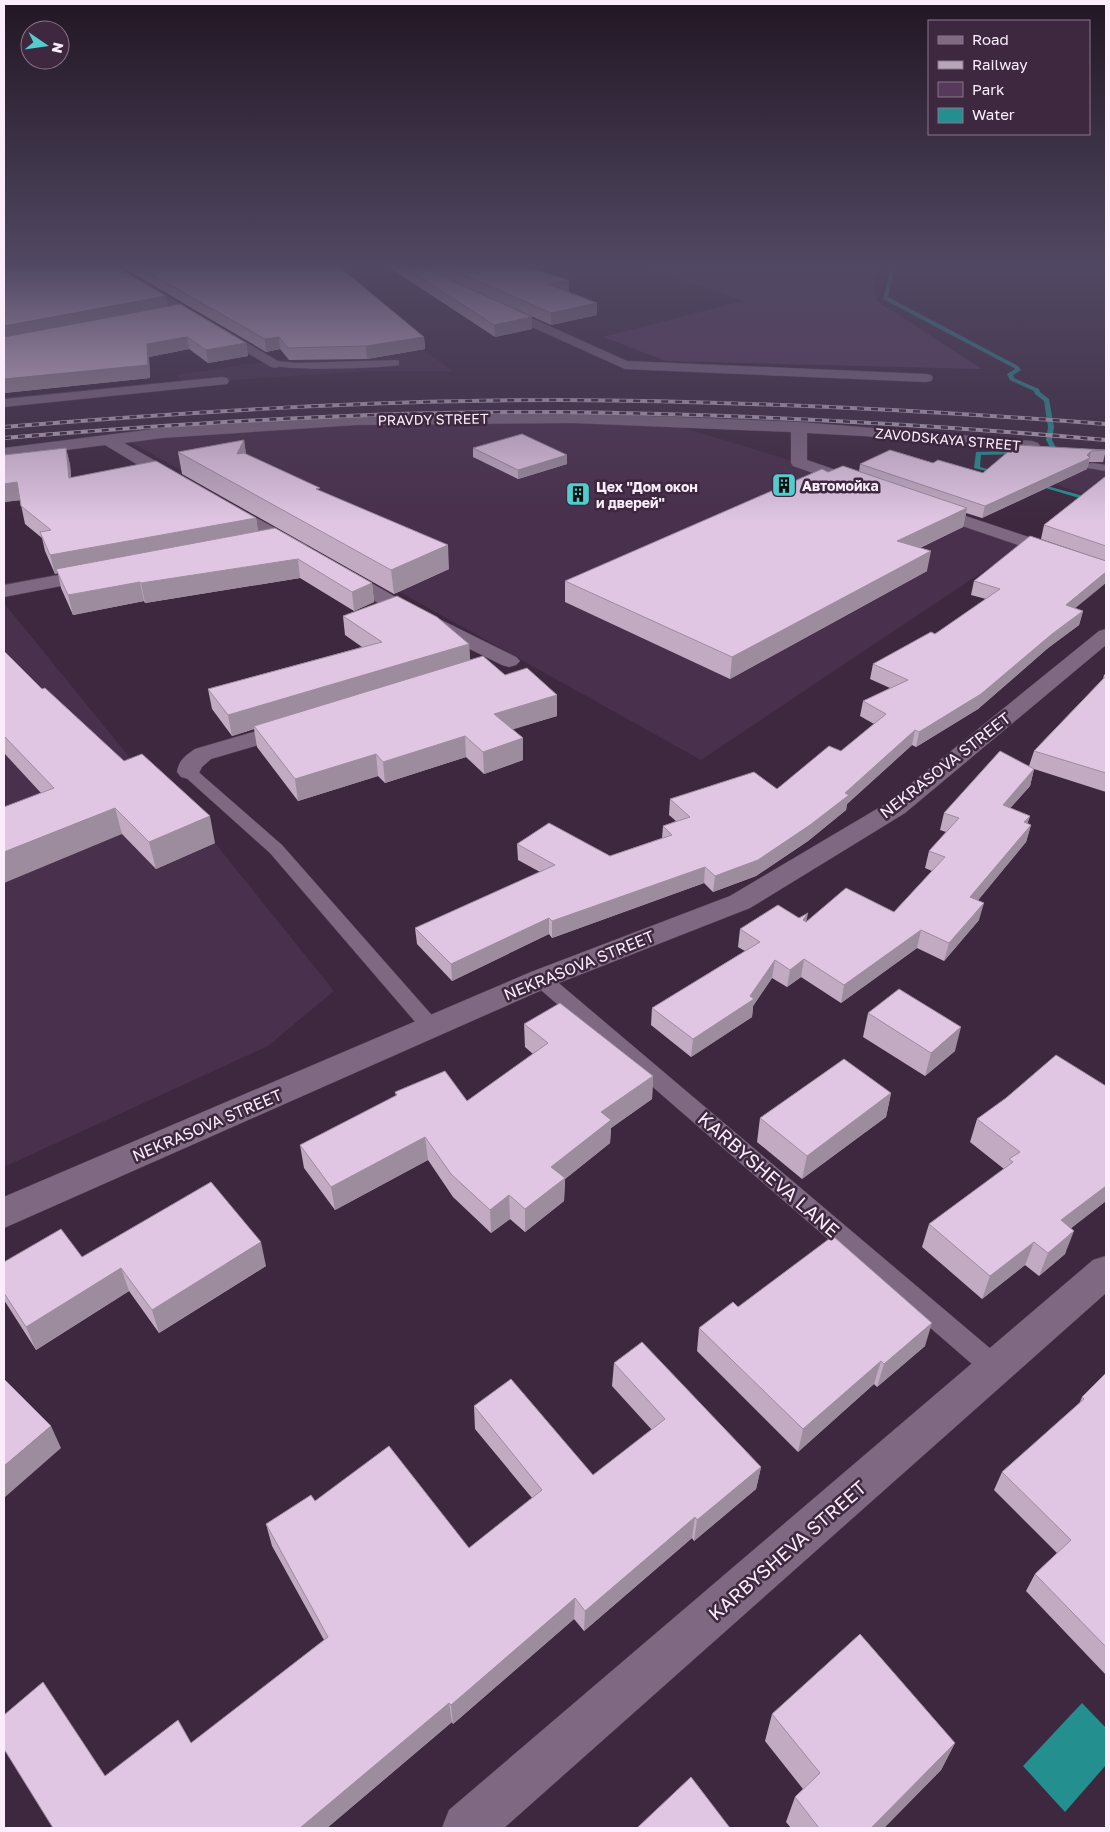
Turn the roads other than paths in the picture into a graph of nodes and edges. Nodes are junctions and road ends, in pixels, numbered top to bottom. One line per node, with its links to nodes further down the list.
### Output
1 (255, 351): 4 (street)
2 (595, 351): 5 (street)
3 (396, 363): 4 (lane)
4 (276, 364)
5 (926, 378)
6 (222, 381): 7 (street)
7 (4, 403)
8 (799, 427): 9 (street, PRAVDY STREET); 10 (street, PRAVDY STREET); 15 (street)
9 (864, 431): 11 (street, ZAVODSKAYA STREET)
10 (110, 441): 12 (street, PRAVDY STREET); 16 (street)
11 (1032, 446)
12 (4, 454)
13 (1092, 466): 14 (lane)
14 (1106, 468)
15 (872, 488)
16 (190, 489)
17 (207, 498): 19 (street)
18 (917, 504): 21 (street)
19 (282, 539): 20 (street); 25 (street)
20 (253, 544)
21 (1106, 569)
22 (109, 571): 23 (street)
23 (4, 591)
24 (1106, 635): 28 (street, NEKRASOVA STREET)
25 (482, 670)
26 (314, 720): 27 (street)
27 (189, 772): 29 (lane)
28 (541, 979): 29 (street, NEKRASOVA STREET); 32 (lane, KARBYSHEVA LANE)
29 (430, 1026): 30 (street, NEKRASOVA STREET)
30 (4, 1214)
31 (1106, 1271): 32 (street, KARBYSHEVA STREET)
32 (996, 1369): 33 (street, KARBYSHEVA STREET)
33 (467, 1828)

